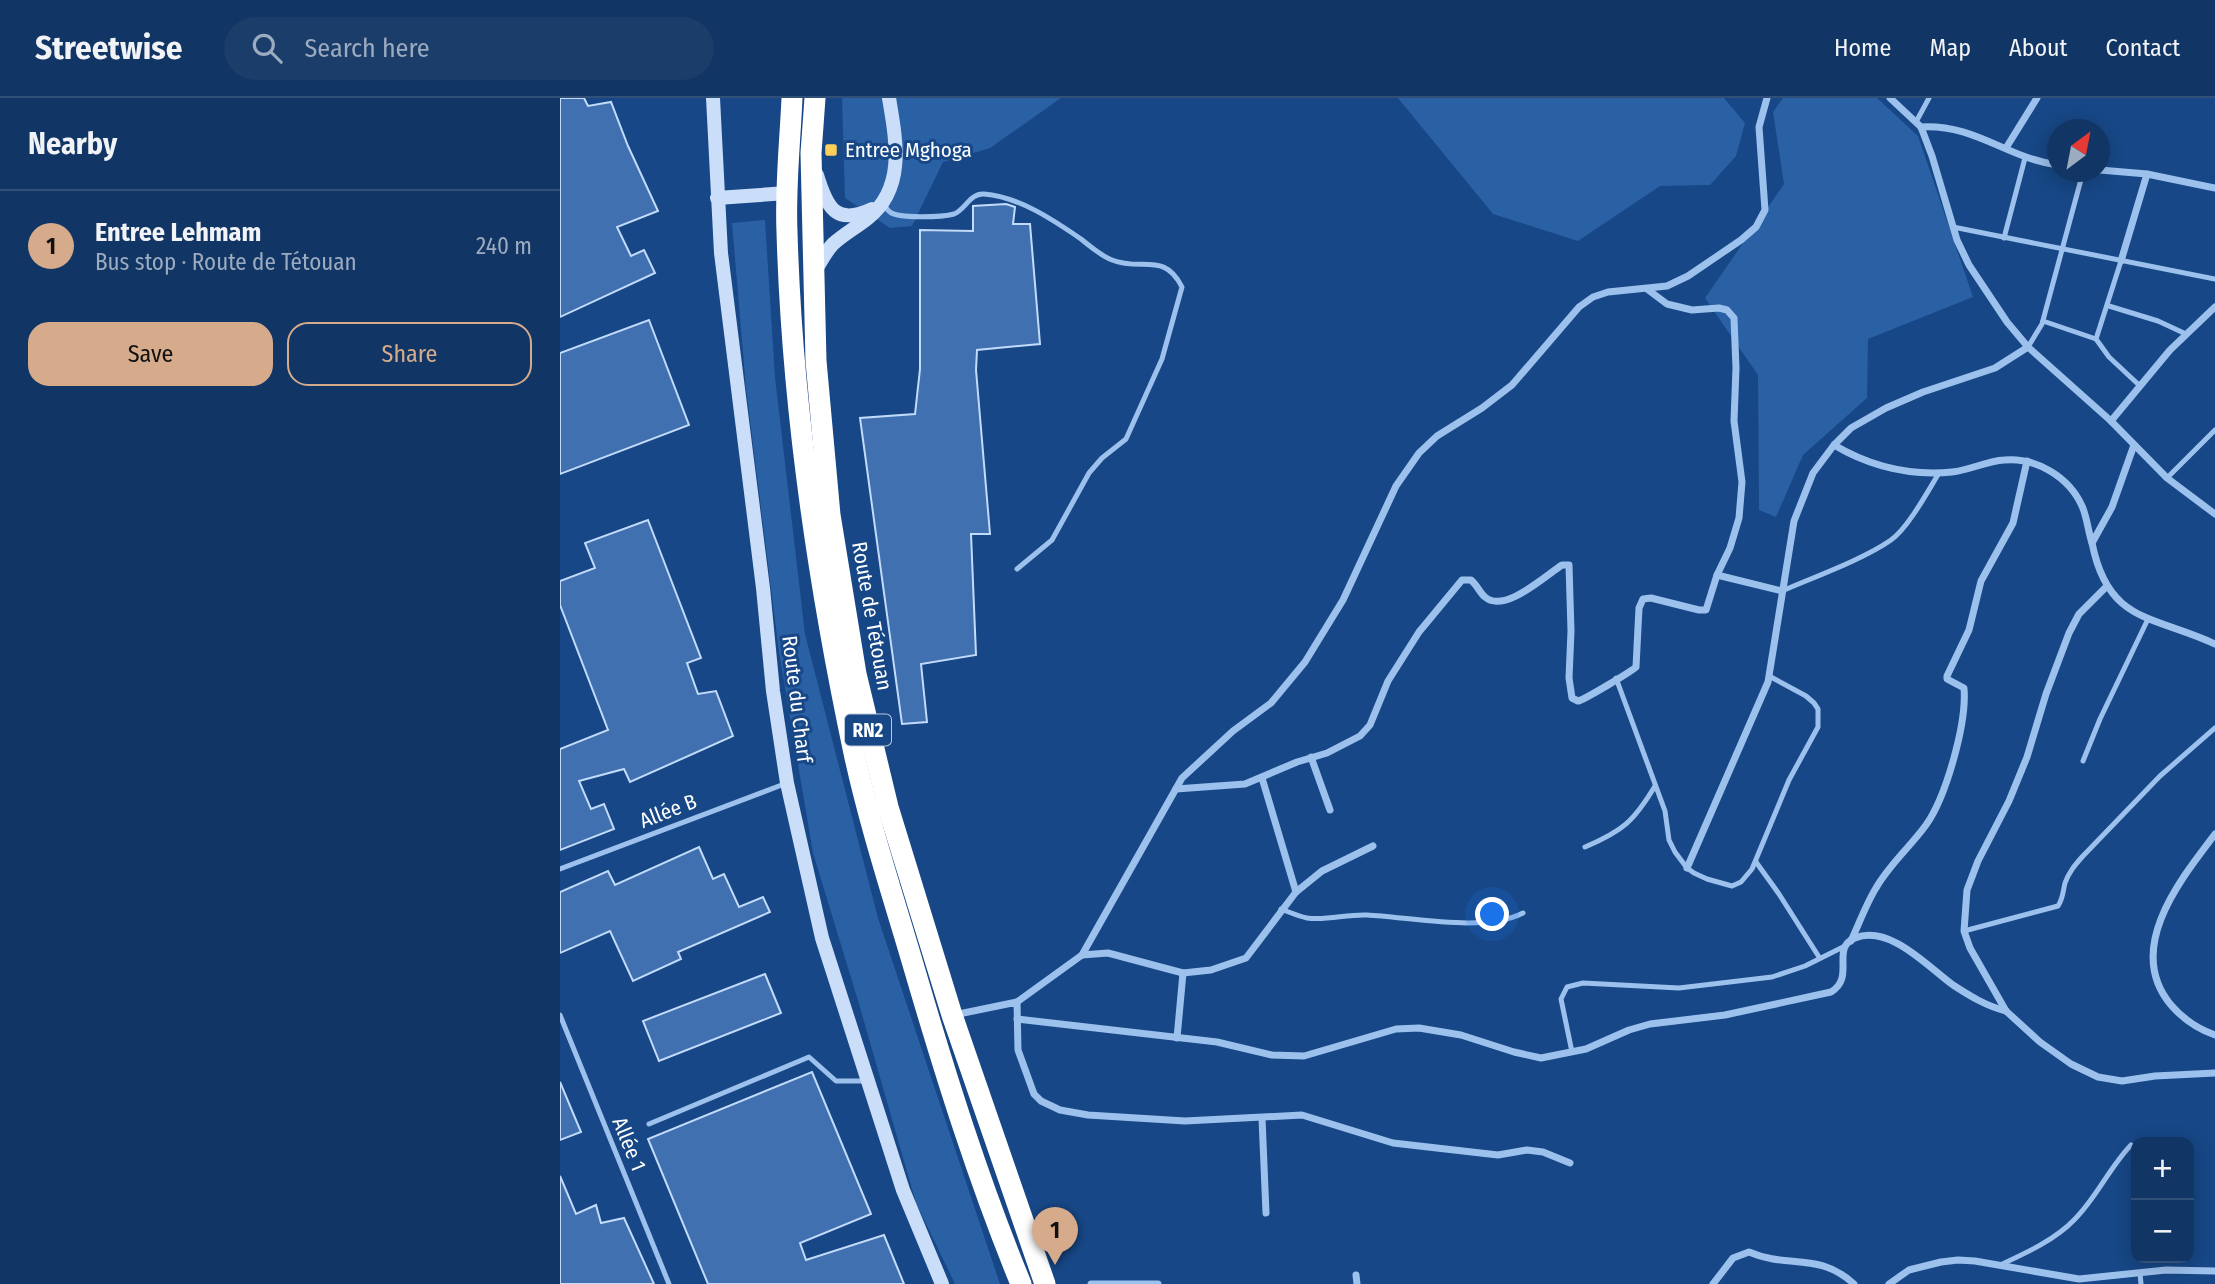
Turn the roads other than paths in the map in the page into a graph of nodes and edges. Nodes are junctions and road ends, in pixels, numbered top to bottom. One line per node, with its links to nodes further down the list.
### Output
1 (713, 98): 19 (street, Route du Charf)
2 (792, 98): 18 (highway, Route de Tétouan / RN2)
3 (815, 98): 11 (highway, Route de Tétouan / RN2)
4 (889, 98): 20 (street)
5 (1890, 98): 9 (street)
6 (1929, 98): 9 (lane)
7 (2037, 98): 10 (street)
8 (1764, 100): 27 (street)
9 (1918, 124): 10 (street); 21 (street)
10 (2007, 148): 12 (street)
11 (811, 153): 20 (street); 25 (highway, Route de Tétouan / RN2)
12 (2025, 158): 13 (street); 22 (lane)
13 (2047, 163)
14 (2110, 171): 15 (street)
15 (2147, 174): 17 (street); 24 (street)
16 (2080, 182): 23 (lane)
17 (2215, 188)
18 (787, 193): 19 (street); 95 (highway, Route de Tétouan / RN2)
19 (717, 198): 56 (street, Route du Charf)
20 (883, 204): 25 (street); 44 (lane)
21 (1953, 227): 22 (lane); 33 (street)
22 (2004, 238): 23 (lane)
23 (2064, 248): 24 (lane); 30 (lane)
24 (2121, 261): 26 (lane); 28 (lane)
25 (815, 272): 77 (highway, Route de Tétouan / RN2)
26 (2215, 279)
27 (1646, 288): 45 (street); 58 (street)
28 (2109, 306): 31 (lane); 32 (lane)
29 (2215, 307): 31 (street)
30 (2043, 321): 32 (lane); 33 (lane)
31 (2186, 334): 34 (street)
32 (2096, 339): 34 (lane)
33 (2028, 347): 35 (street); 37 (street)
34 (2139, 384): 35 (street)
35 (2111, 421): 38 (street)
36 (2215, 430): 41 (lane)
37 (1834, 445): 40 (street); 47 (street)
38 (2134, 445): 41 (street); 43 (street)
39 (2027, 461): 40 (street); 43 (street); 70 (street)
40 (1940, 472): 47 (lane)
41 (2167, 478): 42 (street)
42 (2215, 514)
43 (2092, 543): 46 (street)
44 (1017, 569)
45 (1717, 575): 47 (street); 51 (street)
46 (2106, 587): 48 (street); 69 (street)
47 (1782, 591): 50 (street)
48 (2148, 619): 49 (street); 54 (lane)
49 (2215, 643)
50 (1769, 676): 63 (lane); 64 (street)
51 (1616, 678): 53 (street); 57 (lane)
52 (2215, 728): 69 (lane)
53 (1311, 757): 55 (street); 59 (street)
54 (2084, 761)
55 (1262, 778): 58 (street); 66 (street)
56 (787, 783): 65 (lane, Allée B); 83 (street, Route du Charf)
57 (1656, 786): 62 (lane); 64 (lane)
58 (1176, 789): 71 (street)
59 (1330, 810)
60 (2215, 834): 79 (street)
61 (1373, 846): 66 (street)
62 (1584, 847)
63 (1756, 862): 64 (lane); 72 (lane)
64 (1687, 868)
65 (560, 869)
66 (1296, 892): 67 (street)
67 (1281, 909): 68 (lane); 73 (street)
68 (1523, 914)
69 (1964, 931): 75 (street)
70 (1847, 944): 72 (lane); 75 (street); 81 (street)
71 (1082, 955): 73 (street); 74 (street)
72 (1819, 957): 81 (lane)
73 (1183, 973): 80 (street)
74 (1017, 1002): 77 (street); 78 (street)
75 (2006, 1011): 82 (street)
76 (560, 1015): 93 (lane, Allée 1)
77 (953, 1015): 96 (highway, Route de Tétouan / RN2)
78 (1017, 1019): 80 (street); 84 (street)
79 (2215, 1035)
80 (1177, 1038): 81 (street)
81 (1572, 1052)
82 (2215, 1073)
83 (866, 1081): 85 (lane); 94 (street, Route du Charf)
84 (1262, 1118): 87 (street); 88 (street)
85 (649, 1124)
86 (2131, 1145): 89 (lane)
87 (1570, 1163)
88 (1266, 1213)
89 (2000, 1265): 91 (street); 102 (street)
90 (2215, 1271): 91 (street)
91 (2140, 1273): 103 (lane)
92 (1356, 1275): 99 (street)
93 (669, 1284)
94 (942, 1284)
95 (1020, 1284)
96 (1045, 1284)
97 (1091, 1284): 98 (street)
98 (1158, 1284)
99 (1357, 1284)
100 (1713, 1284): 101 (street)
101 (1854, 1284)
102 (1889, 1284)
103 (2141, 1284)

